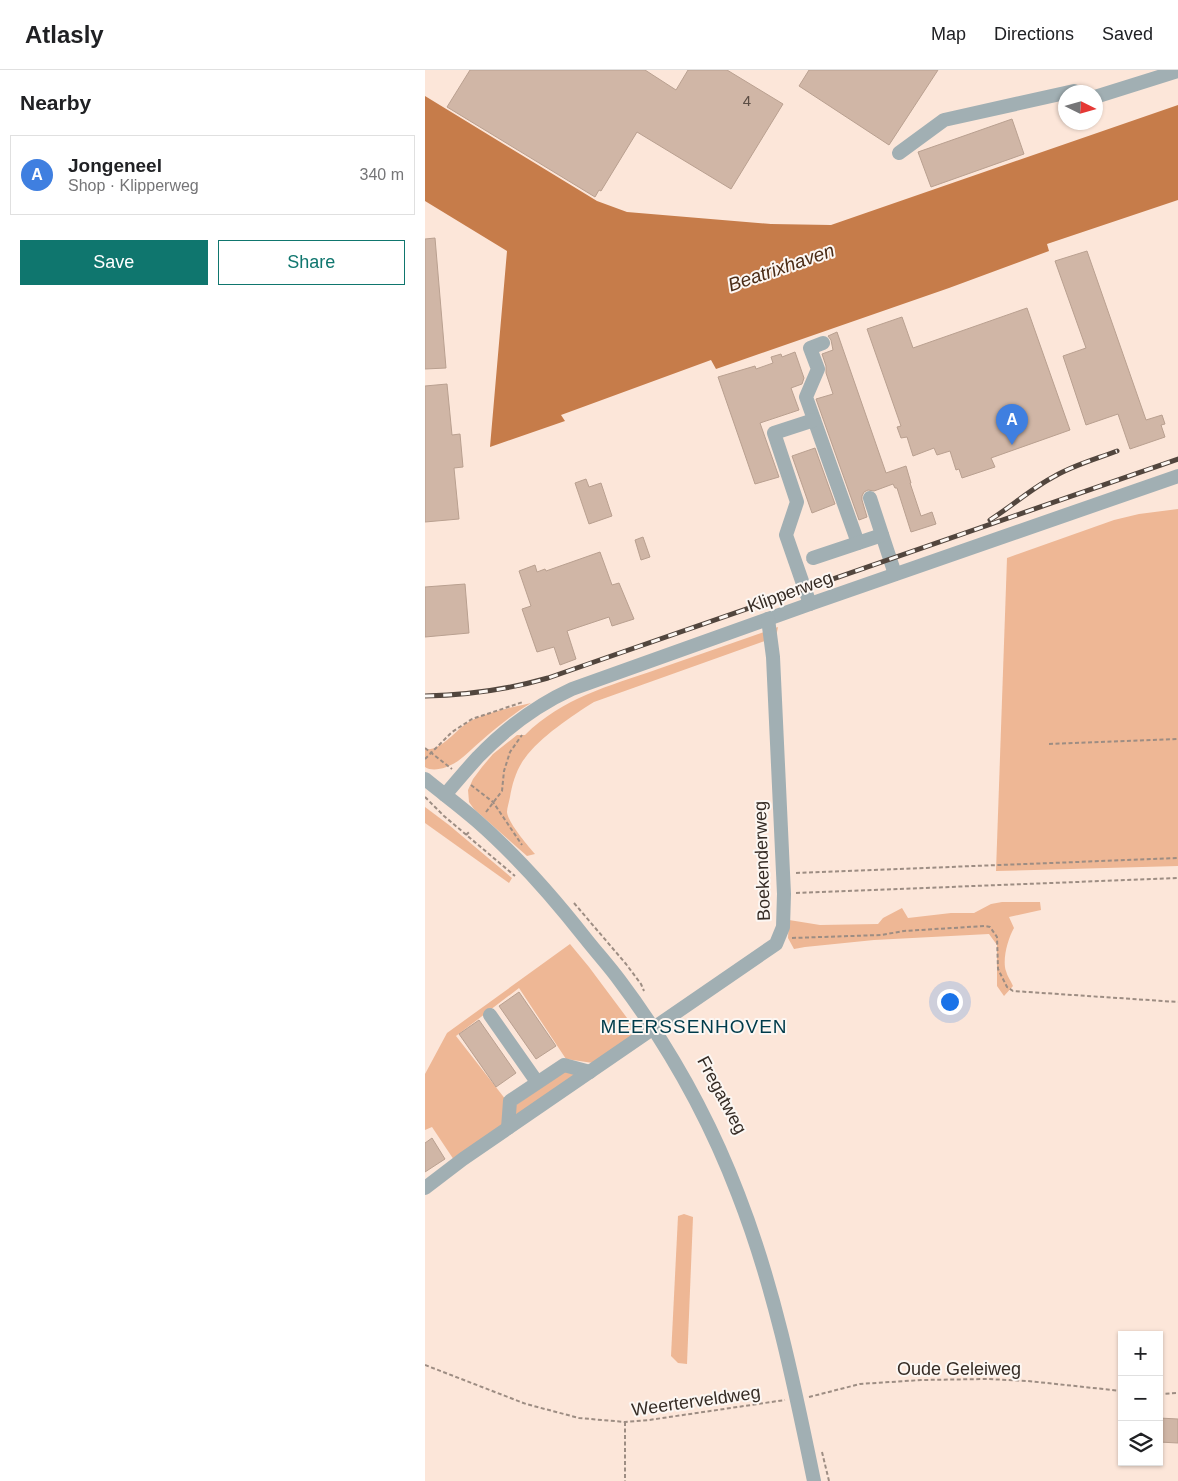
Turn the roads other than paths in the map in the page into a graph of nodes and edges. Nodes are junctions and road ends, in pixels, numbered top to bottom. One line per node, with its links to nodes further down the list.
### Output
1 (1178, 70): 3 (street)
2 (1058, 94): 4 (street)
3 (1103, 95)
4 (899, 154)
5 (823, 343): 6 (street)
6 (814, 420): 10 (street); 13 (street)
7 (1178, 476): 12 (street, Klipperweg)
8 (870, 498): 9 (street)
9 (882, 535): 10 (street); 12 (street)
10 (858, 543): 11 (street)
11 (813, 558)
12 (895, 574): 13 (street, Klipperweg)
13 (810, 604): 14 (street, Klipperweg)
14 (767, 619): 16 (street, Klipperweg); 18 (street, Boekenderweg)
15 (425, 779): 16 (street, Fregatweg)
16 (445, 795): 18 (street, Fregatweg)
17 (490, 1015): 20 (street)
18 (653, 1029): 19 (street, Boekenderweg); 23 (street, Fregatweg)
19 (590, 1072): 20 (street); 21 (street, Boekenderweg)
20 (537, 1082): 21 (street)
21 (508, 1128): 22 (street, Boekenderweg)
22 (425, 1188)
23 (814, 1481)

